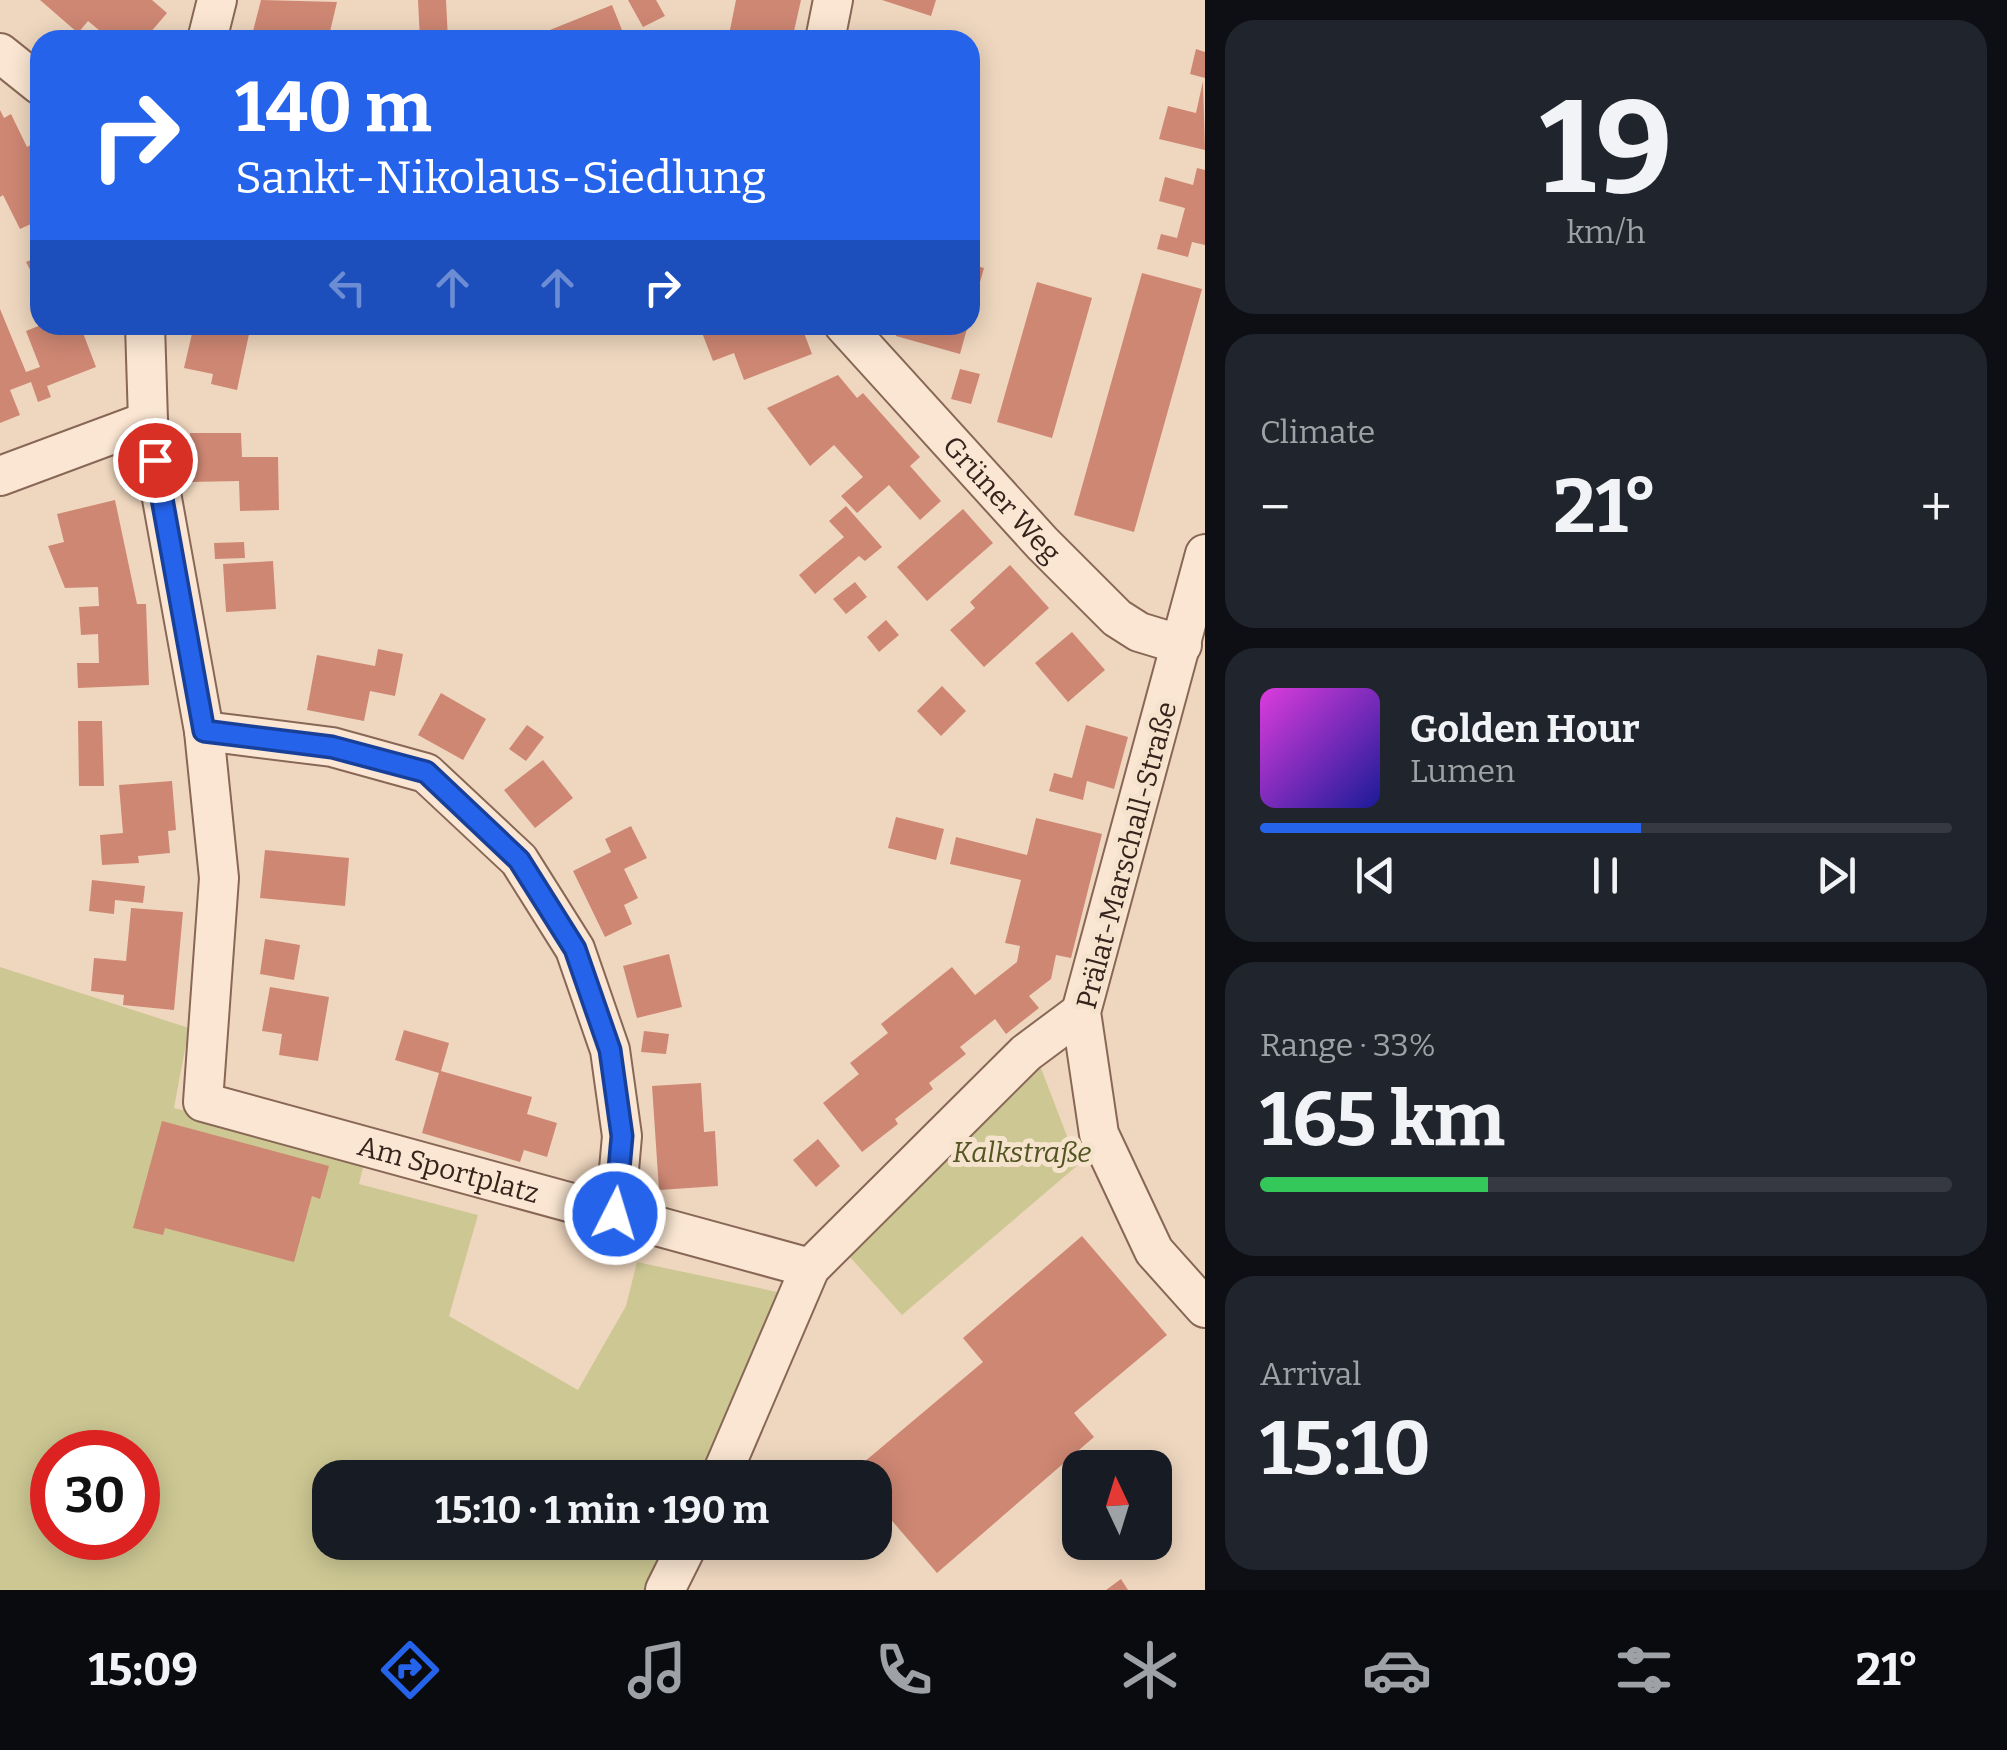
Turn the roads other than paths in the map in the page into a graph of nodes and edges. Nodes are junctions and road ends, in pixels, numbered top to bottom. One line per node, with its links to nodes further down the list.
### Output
1 (217, 0): 3 (street)
2 (833, 0): 4 (street)
3 (210, 30)
4 (827, 30)
5 (0, 53): 6 (street)
6 (30, 77)
7 (145, 335): 9 (street)
8 (853, 335): 12 (street, Grüner Weg)
9 (148, 420): 10 (street); 13 (street)
10 (0, 476)
11 (1204, 554): 12 (street, Prälat-Marschall-Straße)
12 (1182, 645): 14 (street, Prälat-Marschall-Straße)
13 (204, 731): 15 (street); 15 (street, Am Sportplatz)
14 (1081, 1012): 16 (street); 17 (street, Prälat-Marschall-Straße)
15 (615, 1214): 16 (street, Am Sportplatz)
16 (810, 1268): 18 (street)
17 (1204, 1308)
18 (728, 1460)
19 (679, 1560): 20 (street)
20 (665, 1590)

